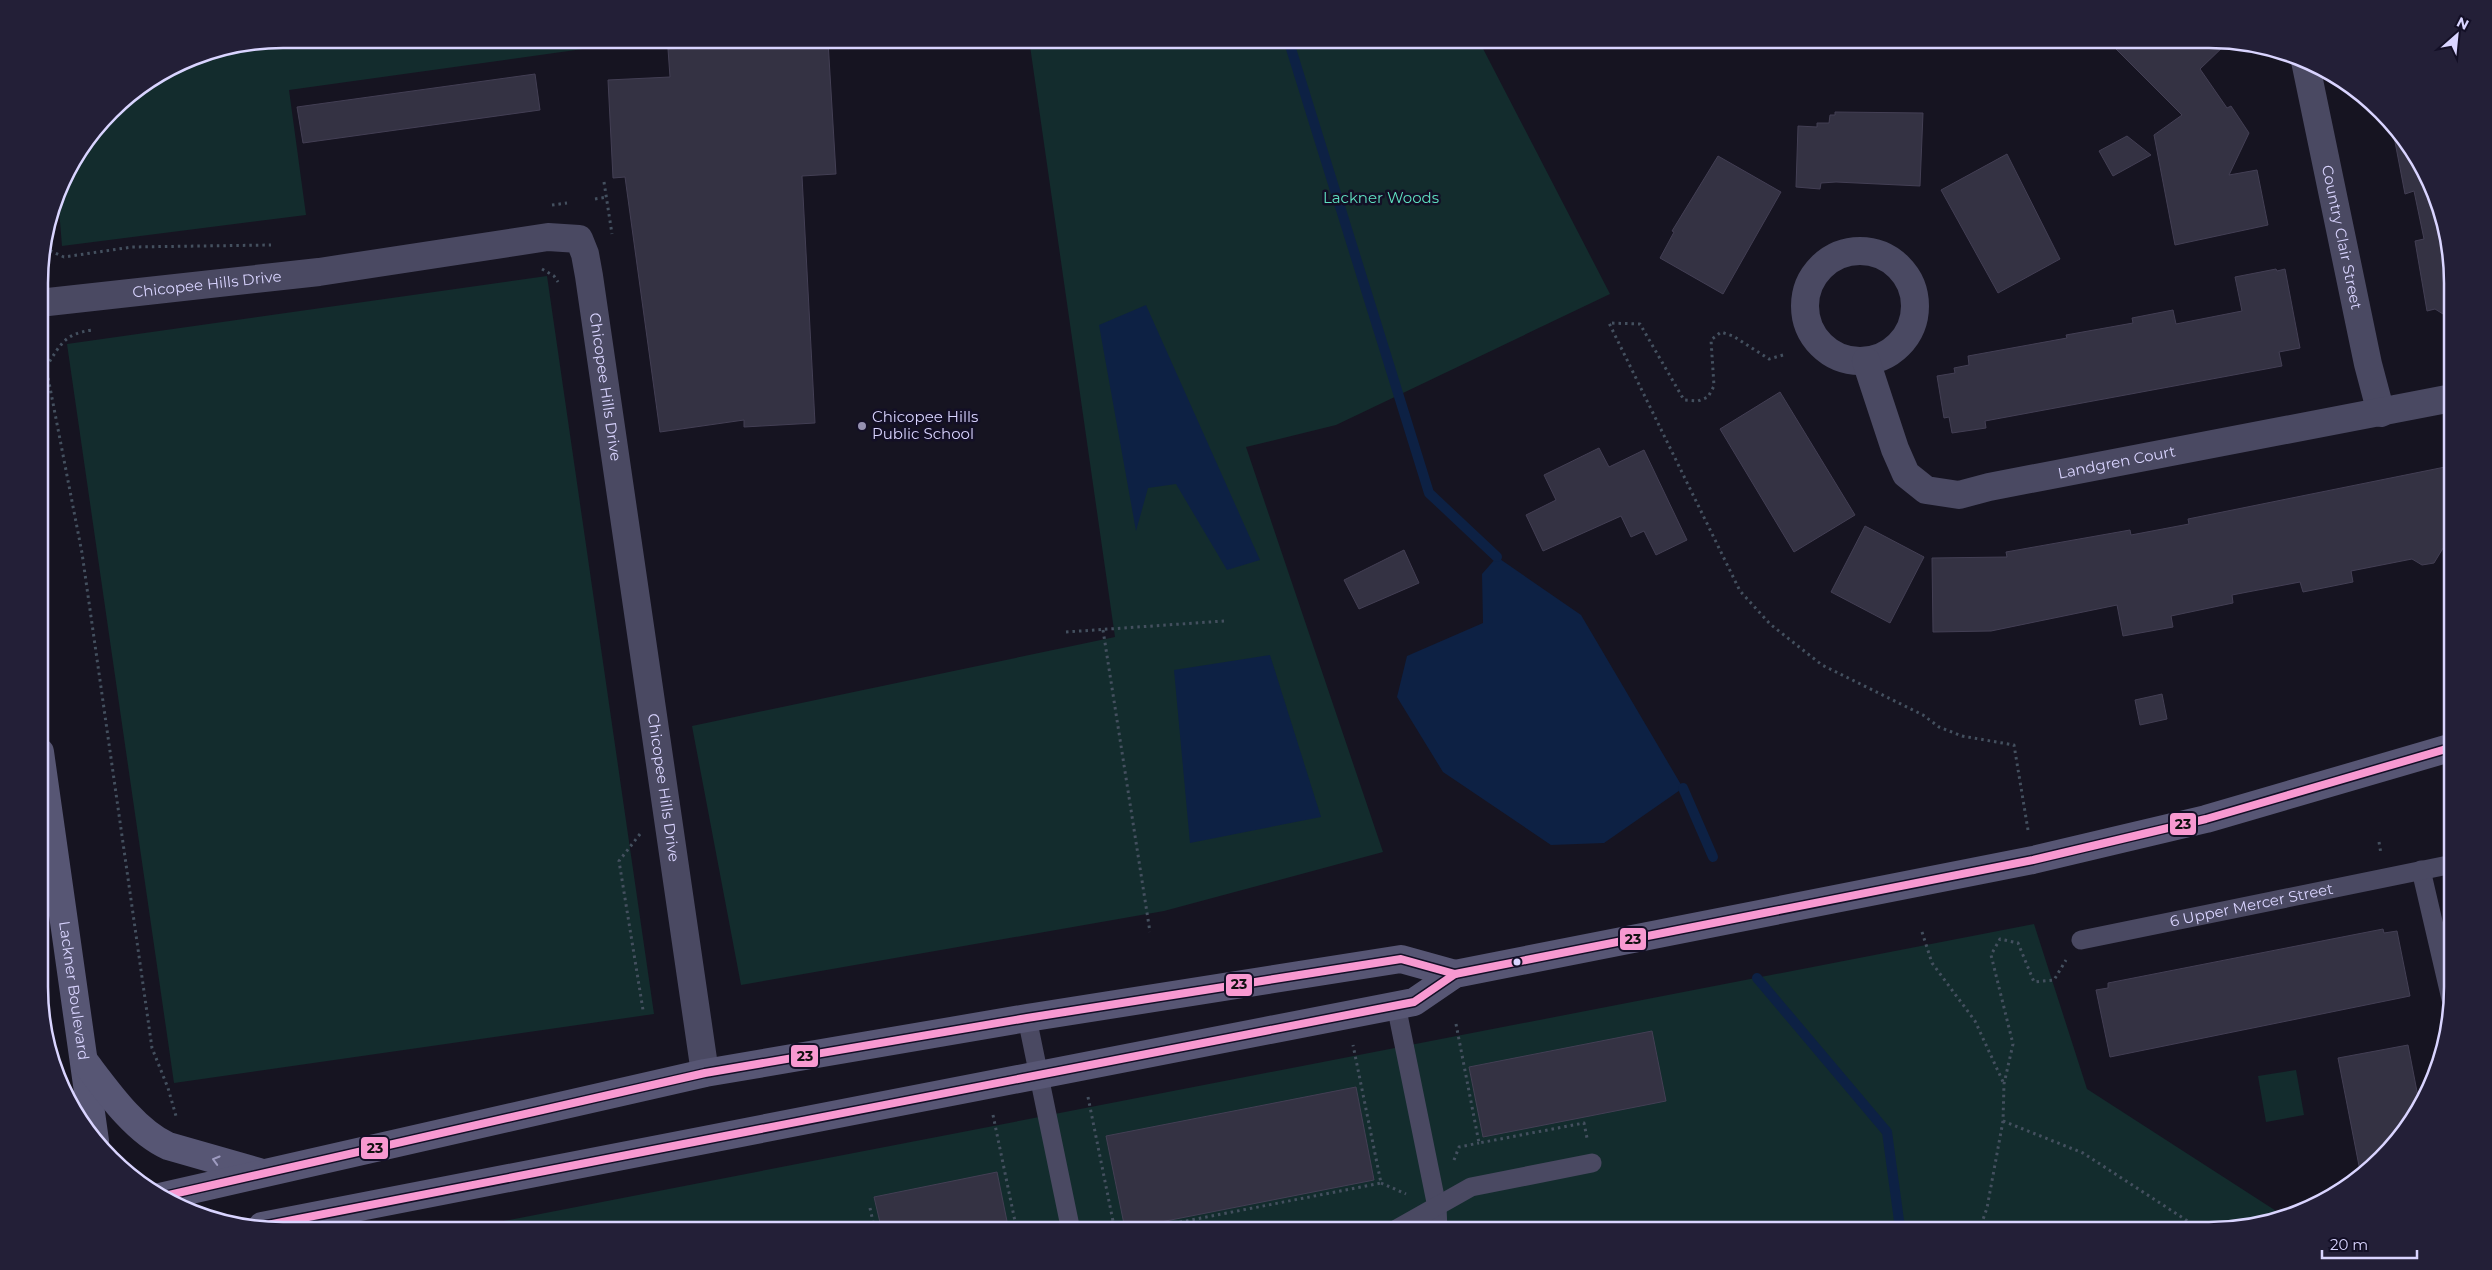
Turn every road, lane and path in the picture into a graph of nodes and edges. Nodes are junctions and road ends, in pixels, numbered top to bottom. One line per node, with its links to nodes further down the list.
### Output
1 (2307, 69): 17 (street, Country Clair Street)
2 (607, 197): 3 (path)
3 (596, 199)
4 (566, 203): 5 (path)
5 (547, 206)
6 (278, 244): 7 (path)
7 (50, 251)
8 (534, 268): 9 (path)
9 (561, 288)
10 (48, 302): 40 (street, Chicopee Hills Drive)
11 (94, 330): 14 (path)
12 (1783, 355): 26 (path)
13 (1866, 361): 17 (street, Landgren Court)
14 (48, 363)
15 (48, 376): 46 (path)
16 (2444, 400): 17 (street, Landgren Court)
17 (2381, 413)
18 (1224, 621): 19 (path)
19 (1103, 630): 20 (path); 29 (path)
20 (1066, 632)
21 (2444, 750): 26 (main road)
22 (48, 808): 39 (main road, Lackner Boulevard)
23 (638, 825): 35 (path)
24 (2379, 842): 25 (path)
25 (2381, 854)
26 (2033, 860): 33 (main road)
27 (2444, 866): 28 (lane, 6 Upper Mercer Street)
28 (2421, 870): 31 (lane, 6 Upper Mercer Street); 32 (lane)
29 (1150, 932)
30 (1922, 932): 42 (path)
31 (2082, 940): 42 (path)
32 (2444, 972)
33 (1455, 974): 34 (main road); 36 (main road)
34 (1396, 1005): 41 (main road); 56 (lane)
35 (643, 1010)
36 (1027, 1018): 40 (main road); 41 (lane)
37 (1456, 1024): 49 (path)
38 (1353, 1045): 53 (path)
39 (84, 1061): 48 (main road, Lackner Boulevard); 52 (main road, one-way to 39)
40 (705, 1073): 52 (main road)
41 (1039, 1073): 58 (main road); 61 (lane)
42 (2004, 1084): 45 (path)
43 (1088, 1097): 62 (path)
44 (993, 1115): 60 (path)
45 (2003, 1121): 66 (path); 67 (path)
46 (178, 1122)
47 (1584, 1123): 49 (path)
48 (93, 1127)
49 (1480, 1143): 51 (path)
50 (1592, 1163): 56 (lane)
51 (1452, 1164)
52 (263, 1173): 54 (main road)
53 (1380, 1183): 55 (path); 63 (path)
54 (172, 1194)
55 (1409, 1195)
56 (1437, 1207): 64 (lane); 65 (lane)
57 (870, 1208): 59 (path)
58 (282, 1222)
59 (873, 1222)
60 (1015, 1222)
61 (1069, 1222)
62 (1113, 1222)
63 (1181, 1222)
64 (1410, 1222)
65 (1438, 1222)
66 (1982, 1222)
67 (2189, 1222)

